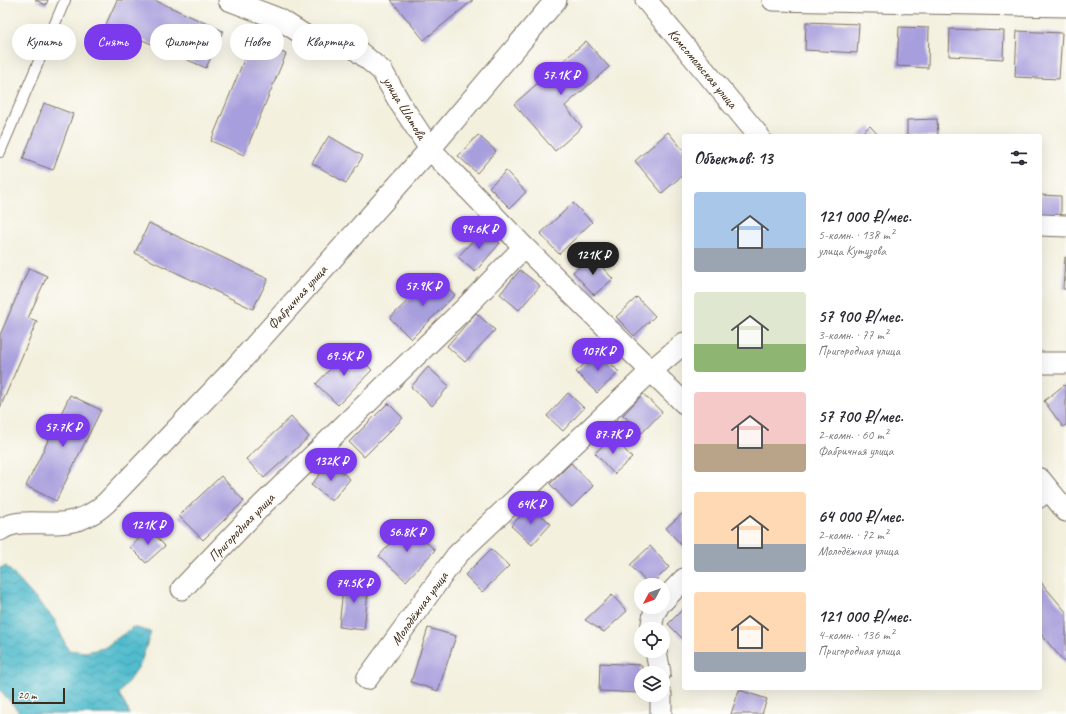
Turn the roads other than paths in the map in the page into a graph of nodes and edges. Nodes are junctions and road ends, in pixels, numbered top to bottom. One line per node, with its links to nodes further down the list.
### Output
1 (65, 0): 9 (lane)
2 (229, 0): 8 (street, улица Шатова)
3 (556, 0): 8 (street, Фабричная улица)
4 (646, 0): 7 (street, Комсомольская улица)
5 (773, 0): 6 (street)
6 (1066, 6)
7 (757, 134)
8 (430, 149): 12 (street, улица Шатова); 20 (street, Фабричная улица)
9 (0, 152)
10 (1042, 225): 11 (street)
11 (1066, 226)
12 (524, 247): 16 (street, улица Шатова); 22 (street, Пригородная улица)
13 (682, 345): 16 (street, Молодёжная улица)
14 (1042, 363): 15 (street)
15 (1066, 363)
16 (651, 371): 17 (street, улица Шатова); 24 (street, Молодёжная улица)
17 (682, 402)
18 (1044, 492): 19 (street)
19 (1066, 511)
20 (0, 530)
21 (682, 581): 23 (street)
22 (182, 589)
23 (670, 594)
24 (367, 679)
25 (661, 702): 26 (street)
26 (661, 714)

